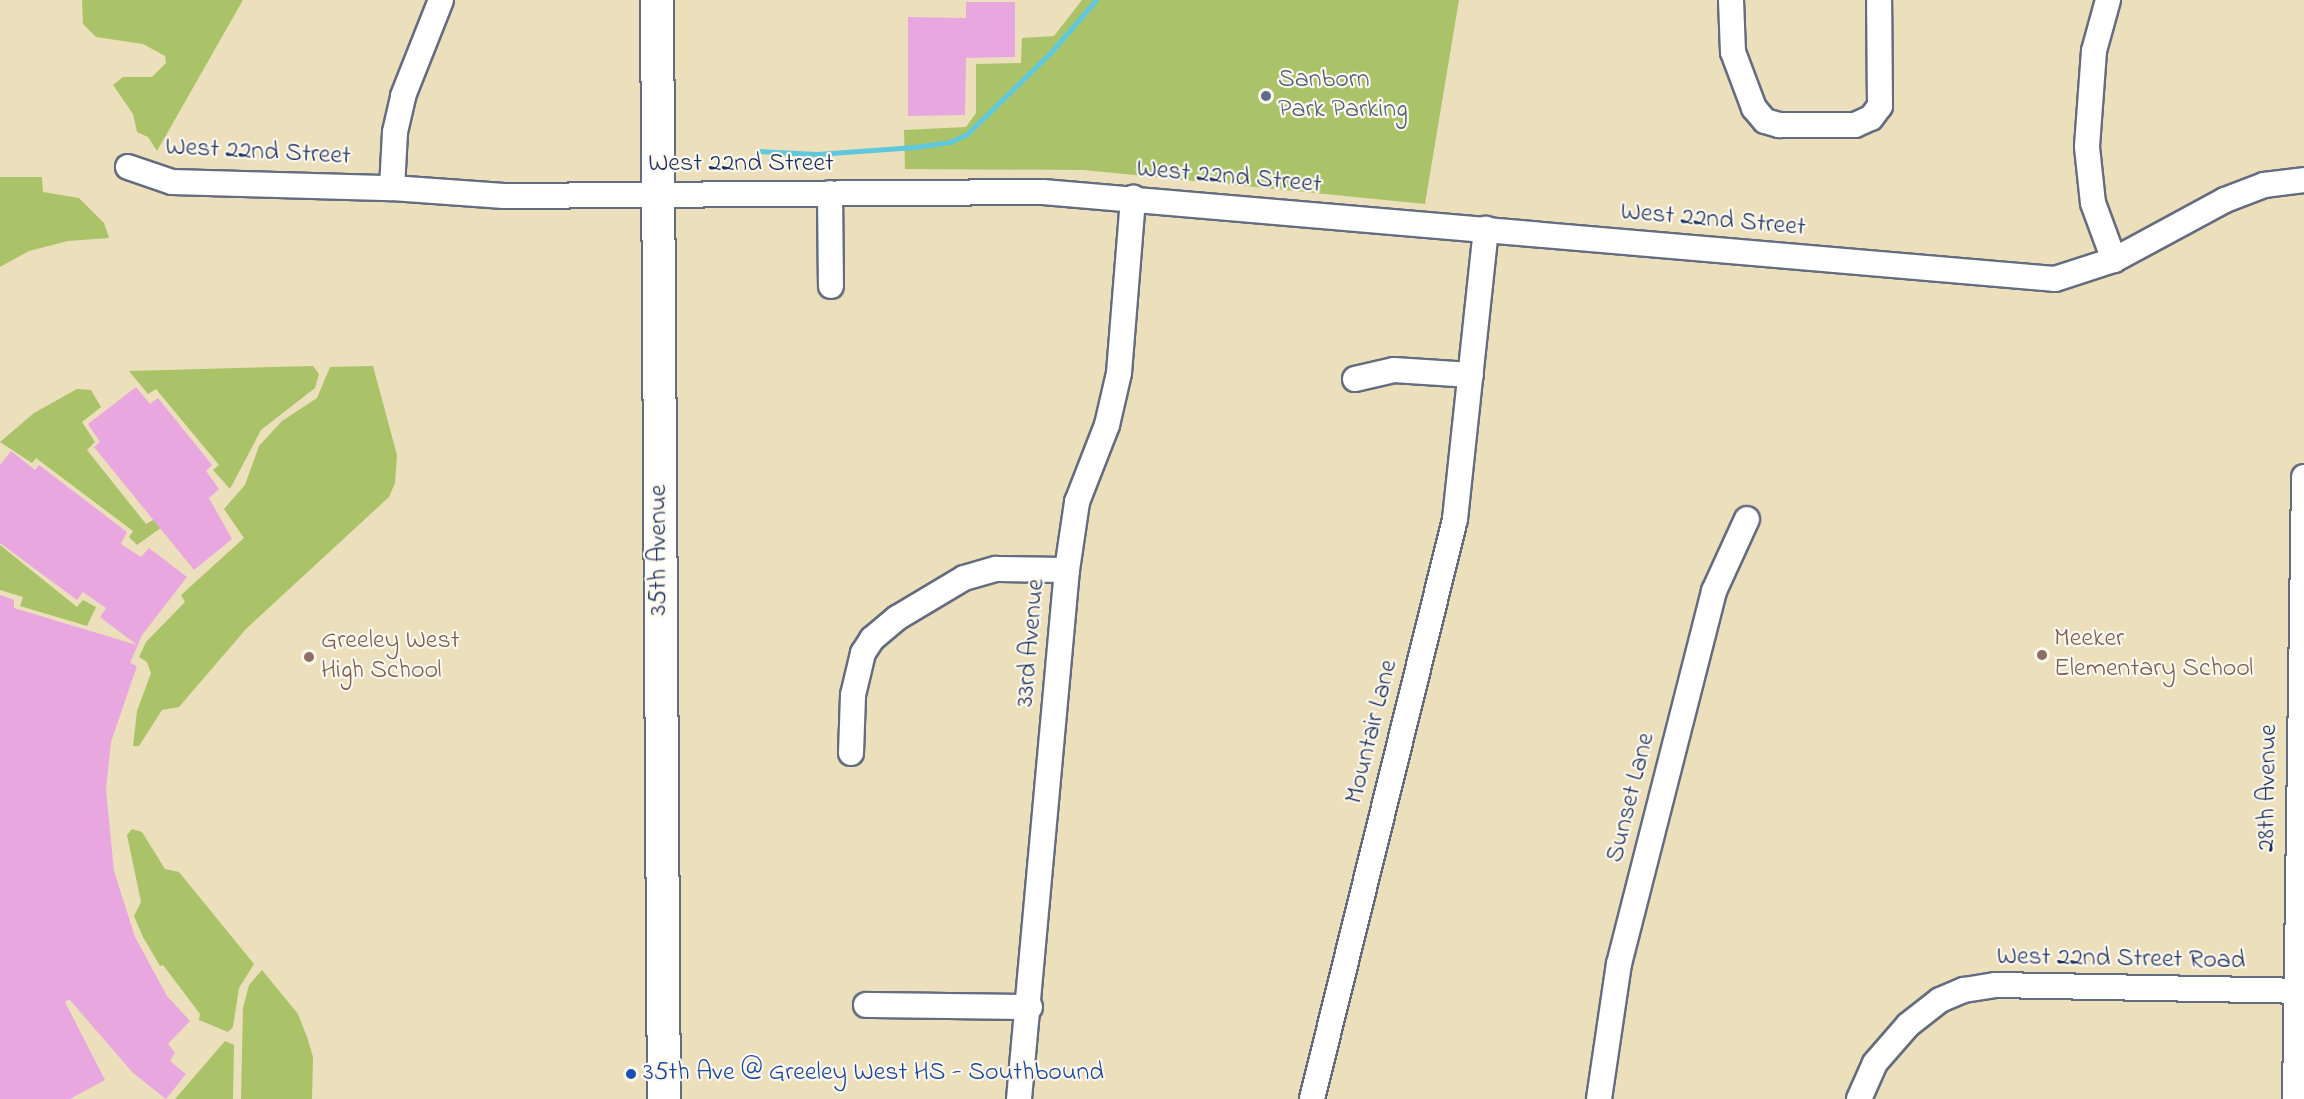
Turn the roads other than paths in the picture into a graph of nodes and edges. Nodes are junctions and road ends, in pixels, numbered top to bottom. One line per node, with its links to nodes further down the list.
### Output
1 (441, 0): 8 (street)
2 (657, 0): 9 (main road, 35th Avenue)
3 (1731, 0): 4 (street)
4 (1879, 0)
5 (2102, 2): 13 (street)
6 (128, 167): 8 (street, West 22nd Street)
7 (2304, 180): 13 (street, West 22nd Street)
8 (392, 188): 9 (street, West 22nd Street)
9 (658, 193): 10 (street, West 22nd Street); 26 (main road, 35th Avenue)
10 (831, 193): 11 (street, West 22nd Street); 14 (street)
11 (1133, 198): 12 (street, West 22nd Street); 19 (street, 33rd Avenue)
12 (1486, 229): 13 (street, West 22nd Street); 15 (street, Mountair Lane)
13 (2114, 260)
14 (831, 286)
15 (1471, 375): 16 (street); 28 (street, Mountair Lane)
16 (1355, 379)
17 (2304, 477): 20 (street, 28th Avenue)
18 (1747, 519): 29 (street, Sunset Lane)
19 (1067, 570): 21 (street); 25 (street, 33rd Avenue)
20 (2302, 575): 22 (street, 28th Avenue)
21 (851, 753)
22 (2301, 767): 23 (street, 28th Avenue)
23 (2300, 991): 30 (street, West 22nd Street Road); 31 (street, 28th Avenue)
24 (866, 1005): 25 (street)
25 (1030, 1006): 27 (street, 33rd Avenue)
26 (664, 1099)
27 (1019, 1099)
28 (1312, 1099)
29 (1599, 1099)
30 (1859, 1099)
31 (2295, 1099)

